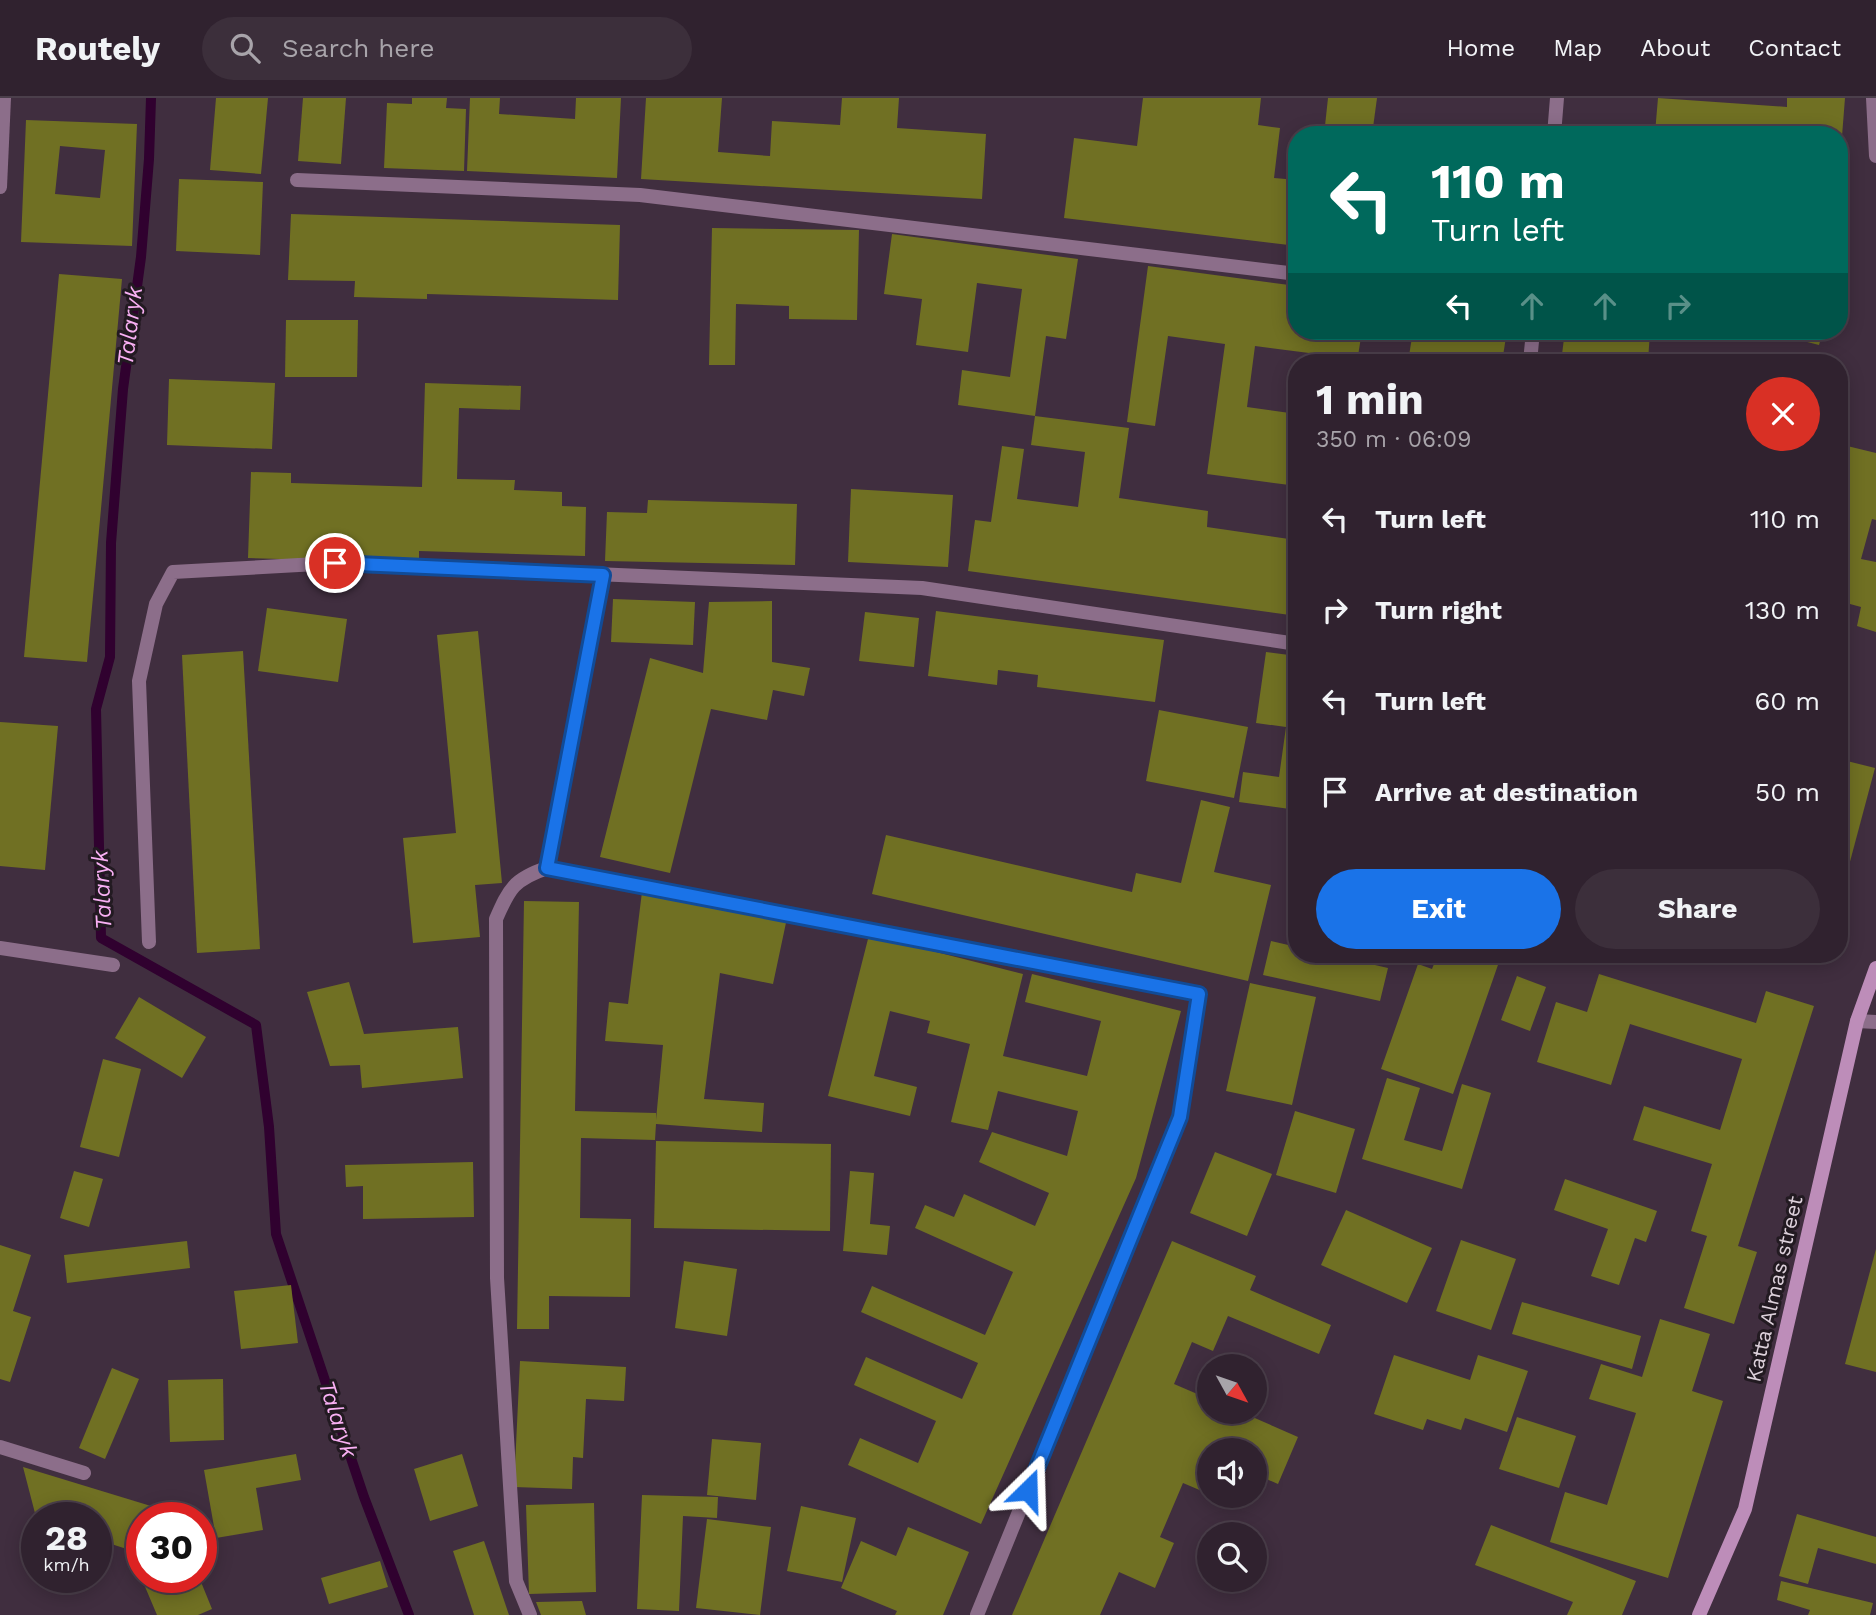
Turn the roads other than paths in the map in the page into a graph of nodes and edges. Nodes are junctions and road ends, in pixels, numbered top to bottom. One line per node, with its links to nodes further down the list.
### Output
1 (4, 98): 7 (street)
2 (1557, 98): 4 (street)
3 (1873, 98): 5 (street)
4 (1555, 126)
5 (1876, 156)
6 (297, 180): 8 (street)
7 (0, 187)
8 (1288, 273)
9 (603, 575): 10 (street); 11 (street); 12 (street)
10 (1288, 643)
11 (547, 868): 20 (street); 21 (street)
12 (149, 942)
13 (0, 948): 14 (street)
14 (113, 965)
15 (1876, 968): 16 (street, Katta Almas street)
16 (1857, 1021): 17 (street); 22 (street, Katta Almas street)
17 (1876, 1022)
18 (0, 1447): 19 (street)
19 (85, 1473)
20 (530, 1615)
21 (977, 1615)
22 (1699, 1615)

